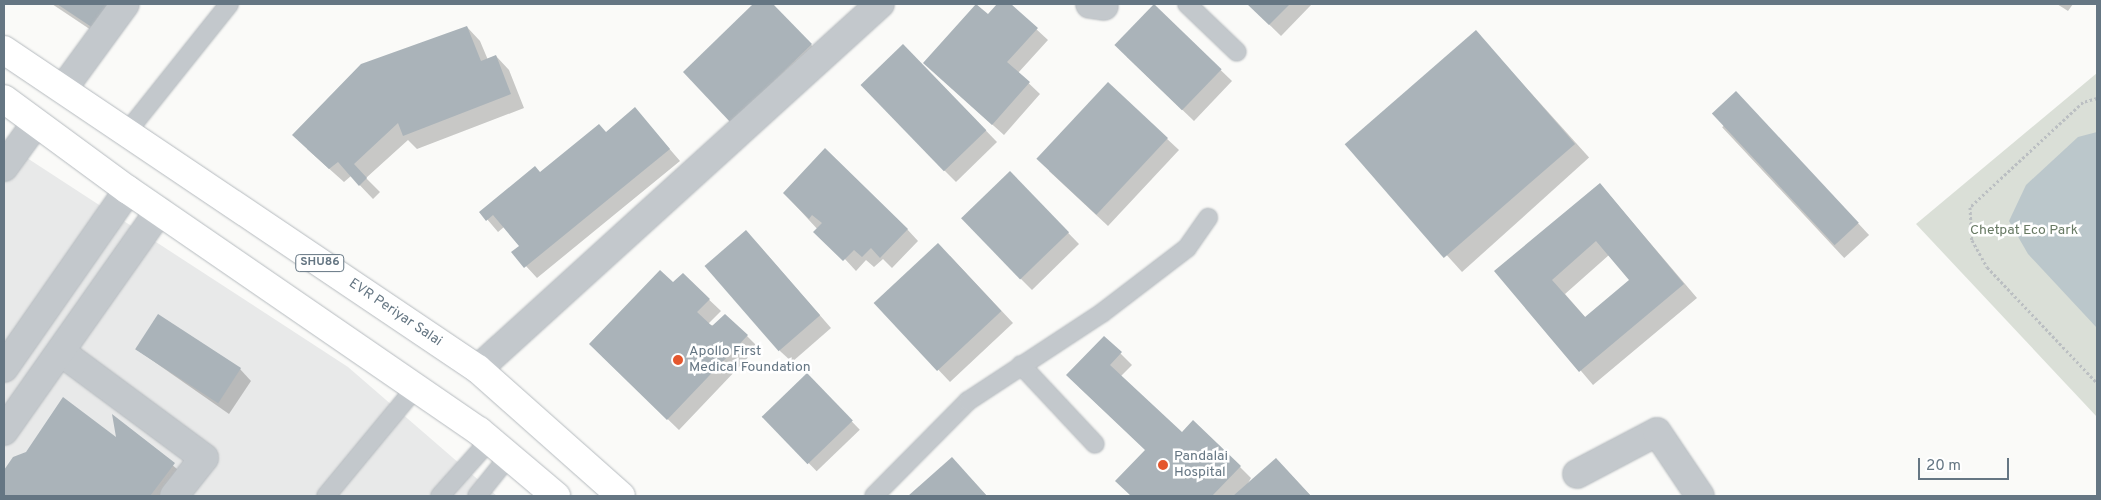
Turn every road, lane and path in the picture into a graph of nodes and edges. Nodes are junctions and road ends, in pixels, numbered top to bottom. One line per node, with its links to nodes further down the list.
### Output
1 (125, 4): 7 (street)
2 (229, 4): 11 (lane)
3 (880, 4): 19 (street)
4 (1187, 4): 6 (lane)
5 (4, 50): 7 (main road, EVR Periyar Salai / SHU86)
6 (1237, 52)
7 (62, 89): 11 (main road, EVR Periyar Salai / SHU86)
8 (4, 98): 10 (main road)
9 (2097, 98): 20 (path)
10 (36, 123): 12 (street); 13 (main road)
11 (127, 132): 19 (main road, EVR Periyar Salai / SHU86)
12 (4, 167)
13 (128, 190): 14 (main road); 18 (street)
14 (159, 211): 16 (street); 21 (main road)
15 (1208, 218): 17 (lane)
16 (61, 352): 22 (street); 26 (street)
17 (1022, 366): 23 (lane); 32 (lane)
18 (4, 368)
19 (478, 369): 31 (main road, EVR Periyar Salai / SHU86)
20 (2097, 382)
21 (417, 386): 24 (main road); 27 (lane)
22 (4, 431)
23 (1095, 444)
24 (500, 448): 28 (lane); 29 (lane); 30 (main road)
25 (1577, 474): 33 (street)
26 (174, 496)
27 (326, 496)
28 (440, 496)
29 (477, 496)
30 (556, 496)
31 (621, 496)
32 (874, 496)
33 (1700, 496)

